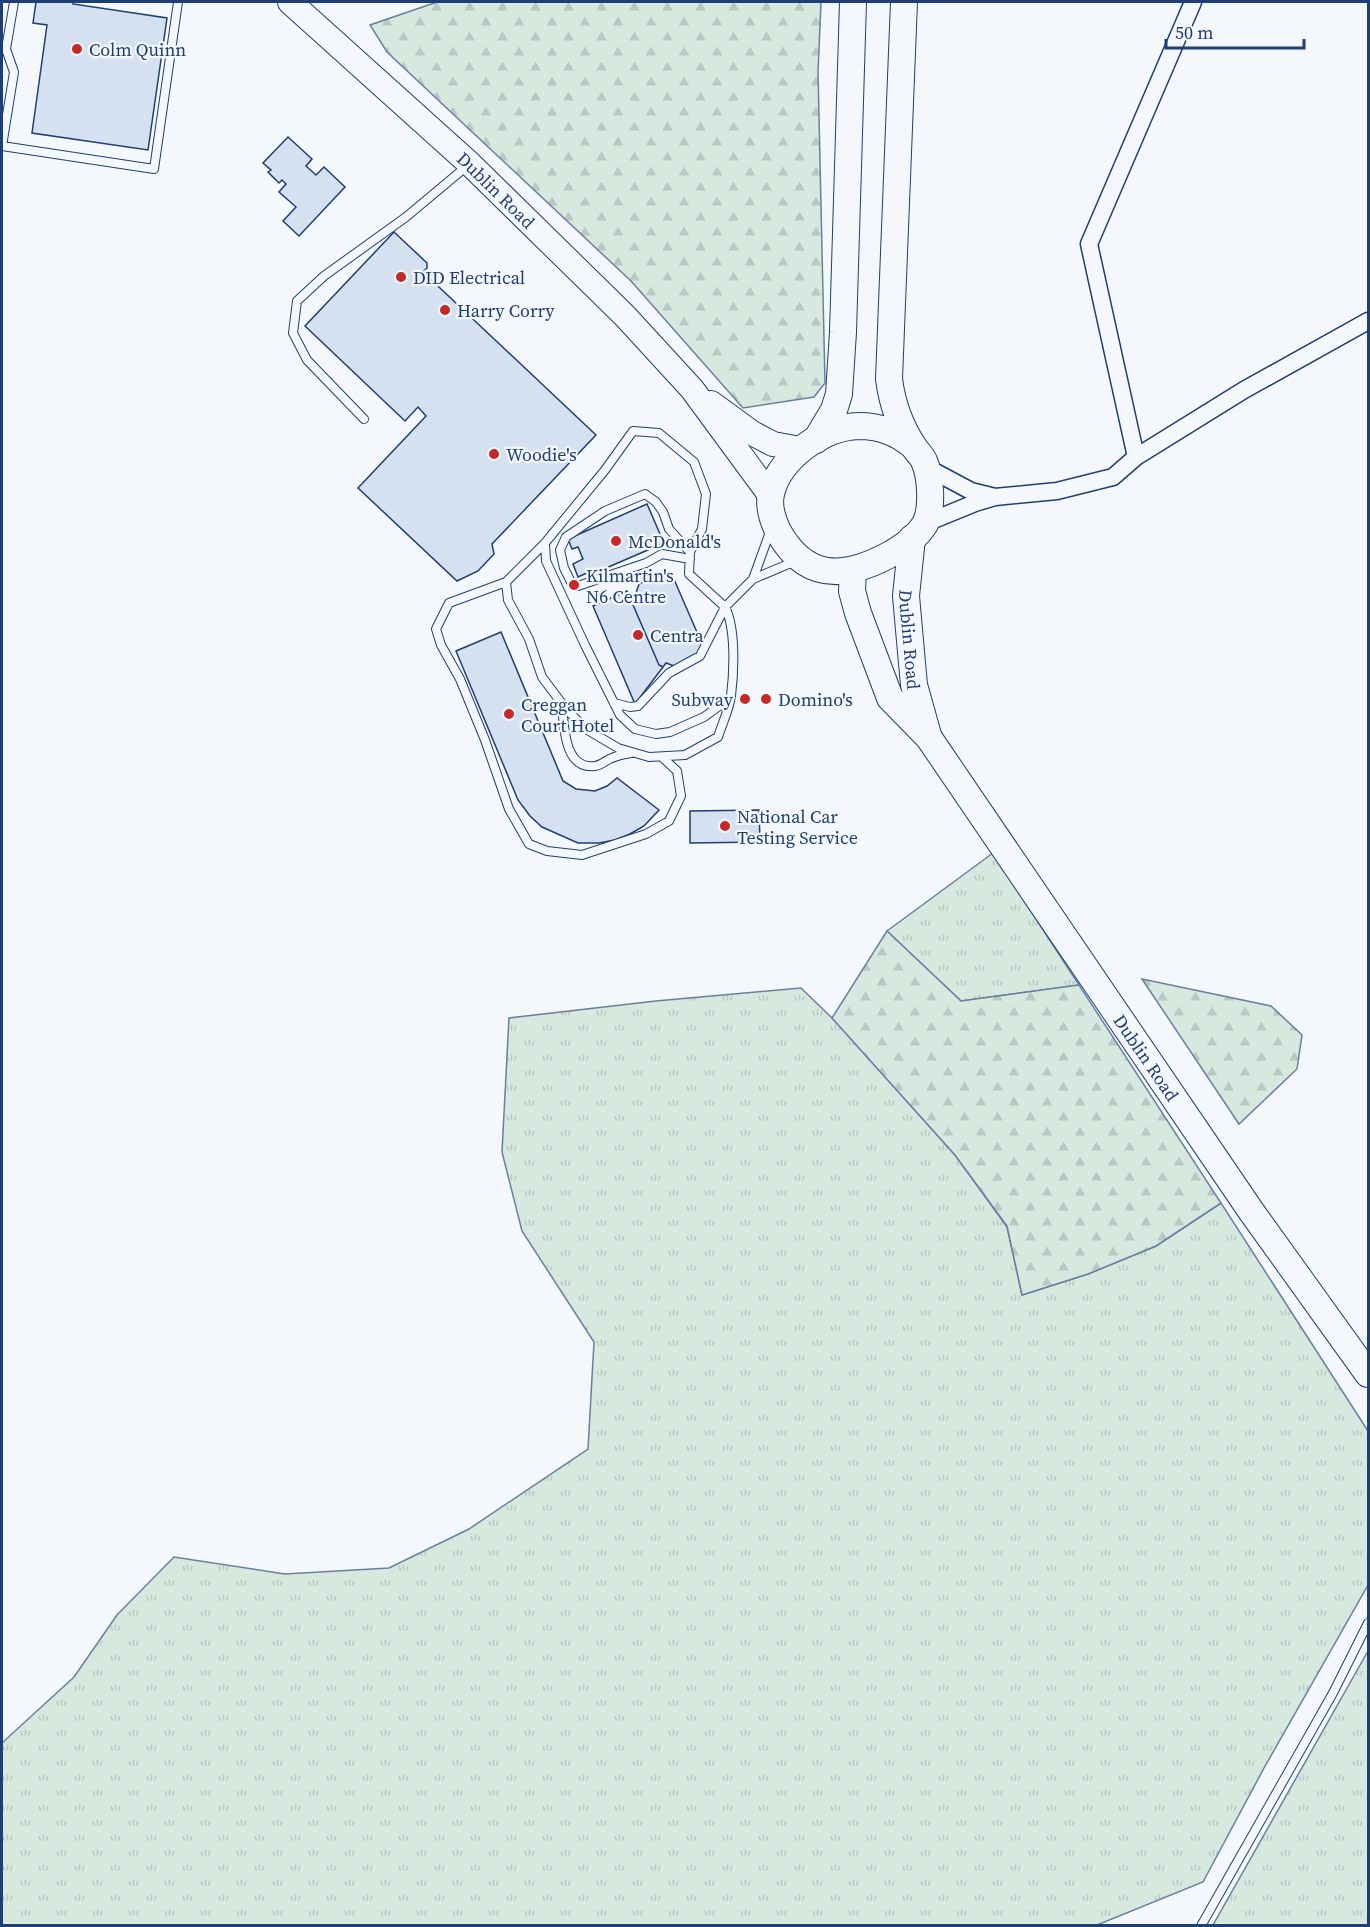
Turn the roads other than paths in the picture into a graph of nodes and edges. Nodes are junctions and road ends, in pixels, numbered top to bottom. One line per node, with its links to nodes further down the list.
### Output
1 (14, 2): 7 (lane)
2 (178, 2): 7 (lane)
3 (290, 2): 8 (main road, Dublin Road)
4 (853, 2): 12 (main road)
5 (904, 2): 14 (main road)
6 (1192, 2): 13 (street)
7 (5, 106)
8 (470, 164): 10 (main road, Dublin Road); 11 (lane)
9 (1368, 321): 13 (street)
10 (692, 389): 12 (main road, Dublin Road); 15 (main road, Dublin Road)
11 (364, 419)
12 (808, 444): 14 (main road); 15 (main road)
13 (1136, 456): 16 (street)
14 (920, 457): 16 (street); 18 (main road)
15 (770, 495): 17 (main road)
16 (995, 497): 18 (street)
17 (774, 521): 21 (main road); 23 (lane)
18 (919, 530): 22 (main road); 29 (main road, Dublin Road)
19 (544, 543): 20 (lane); 24 (lane); 28 (lane)
20 (690, 555): 20 (lane); 25 (lane)
21 (800, 560): 22 (main road); 23 (lane)
22 (853, 571): 29 (main road, Dublin Road)
23 (753, 579): 25 (lane)
24 (506, 582): 27 (lane); 31 (lane)
25 (725, 607): 26 (lane); 28 (lane)
26 (730, 698): 28 (lane); 31 (lane)
27 (562, 703): 30 (lane); 30 (lane)
28 (614, 703)
29 (929, 738): 32 (main road, Dublin Road)
30 (632, 752): 31 (lane)
31 (662, 757)
32 (1368, 1374)
33 (1368, 1623): 34 (lane)
34 (1201, 1926)

